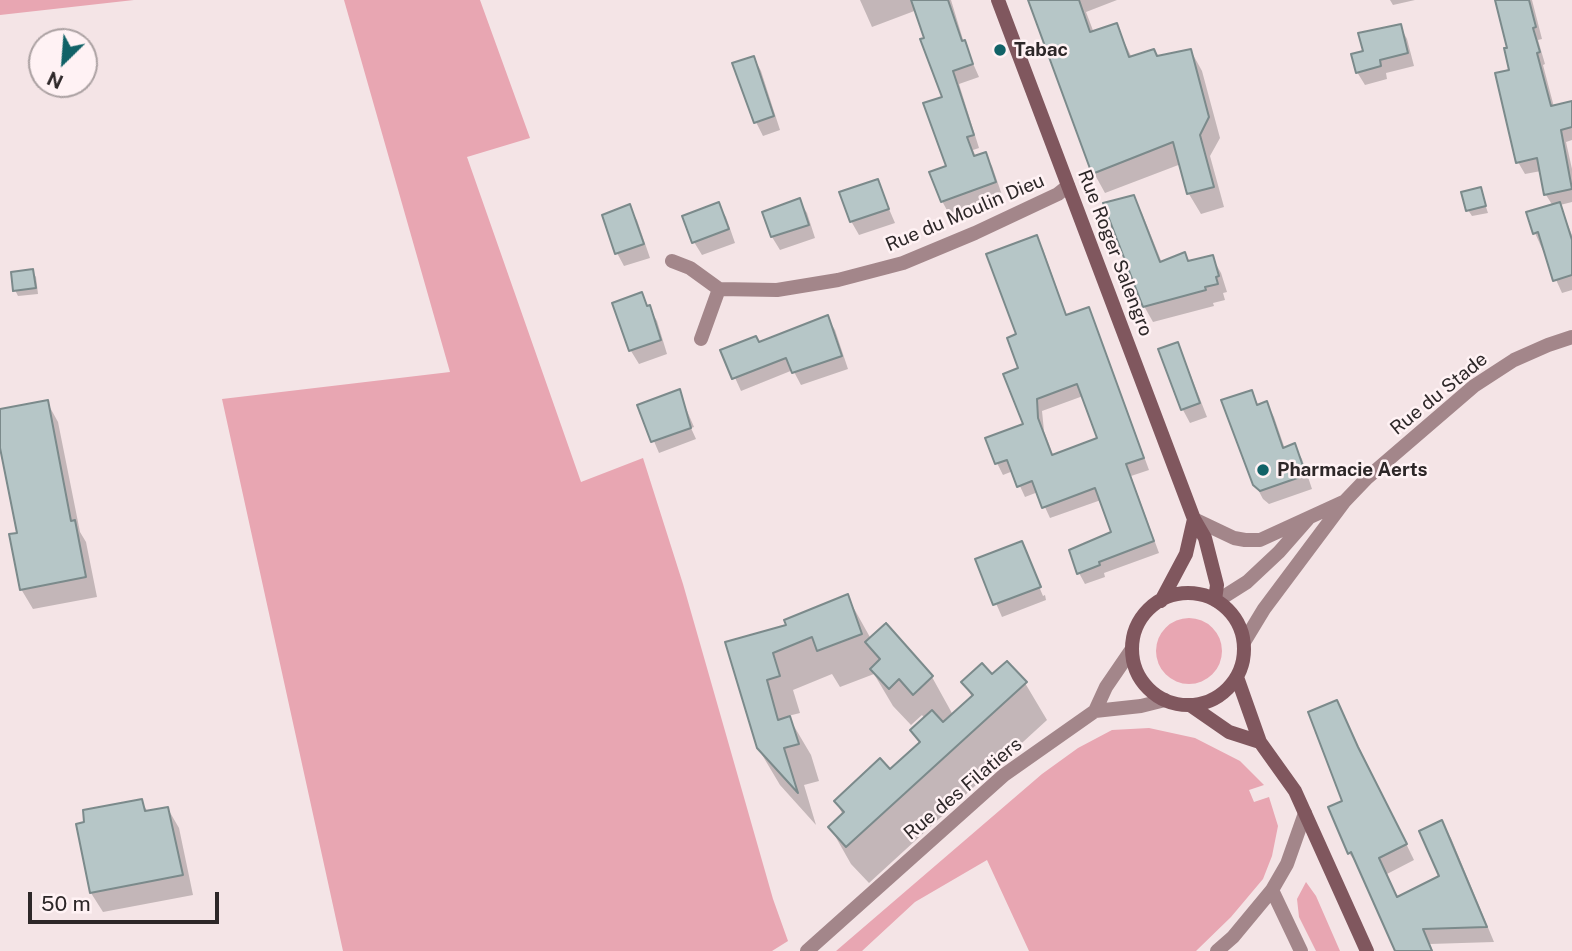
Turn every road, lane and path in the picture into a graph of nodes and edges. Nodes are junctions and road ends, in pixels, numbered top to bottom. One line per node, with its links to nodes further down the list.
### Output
1 (998, 0): 2 (main road, Rue Roger Salengro)
2 (1068, 186): 4 (street, Rue du Moulin Dieu); 9 (main road, Rue Roger Salengro)
3 (672, 261): 4 (street)
4 (719, 289): 6 (street)
5 (1572, 337): 7 (street, Rue du Stade)
6 (701, 339)
7 (1344, 502): 8 (street, Rue du Stade); 12 (street, Rue du Stade)
8 (1311, 515): 9 (street, Rue du Stade); 11 (street, Rue du Stade)
9 (1194, 519): 10 (main road); 11 (main road, Rue Roger Salengro)
10 (1161, 601): 11 (main road); 13 (main road)
11 (1216, 601): 12 (main road)
12 (1244, 642): 14 (main road)
13 (1132, 649): 15 (main road); 17 (street, Rue des Filatiers)
14 (1237, 677): 16 (main road); 18 (main road)
15 (1165, 700): 16 (main road); 17 (street)
16 (1190, 705): 18 (main road)
17 (1095, 710): 21 (street, Rue des Filatiers)
18 (1260, 742): 19 (main road)
19 (1305, 813): 20 (street); 24 (main road)
20 (1272, 890): 22 (street); 23 (street)
21 (807, 951)
22 (1217, 951)
23 (1301, 951)
24 (1367, 951)

